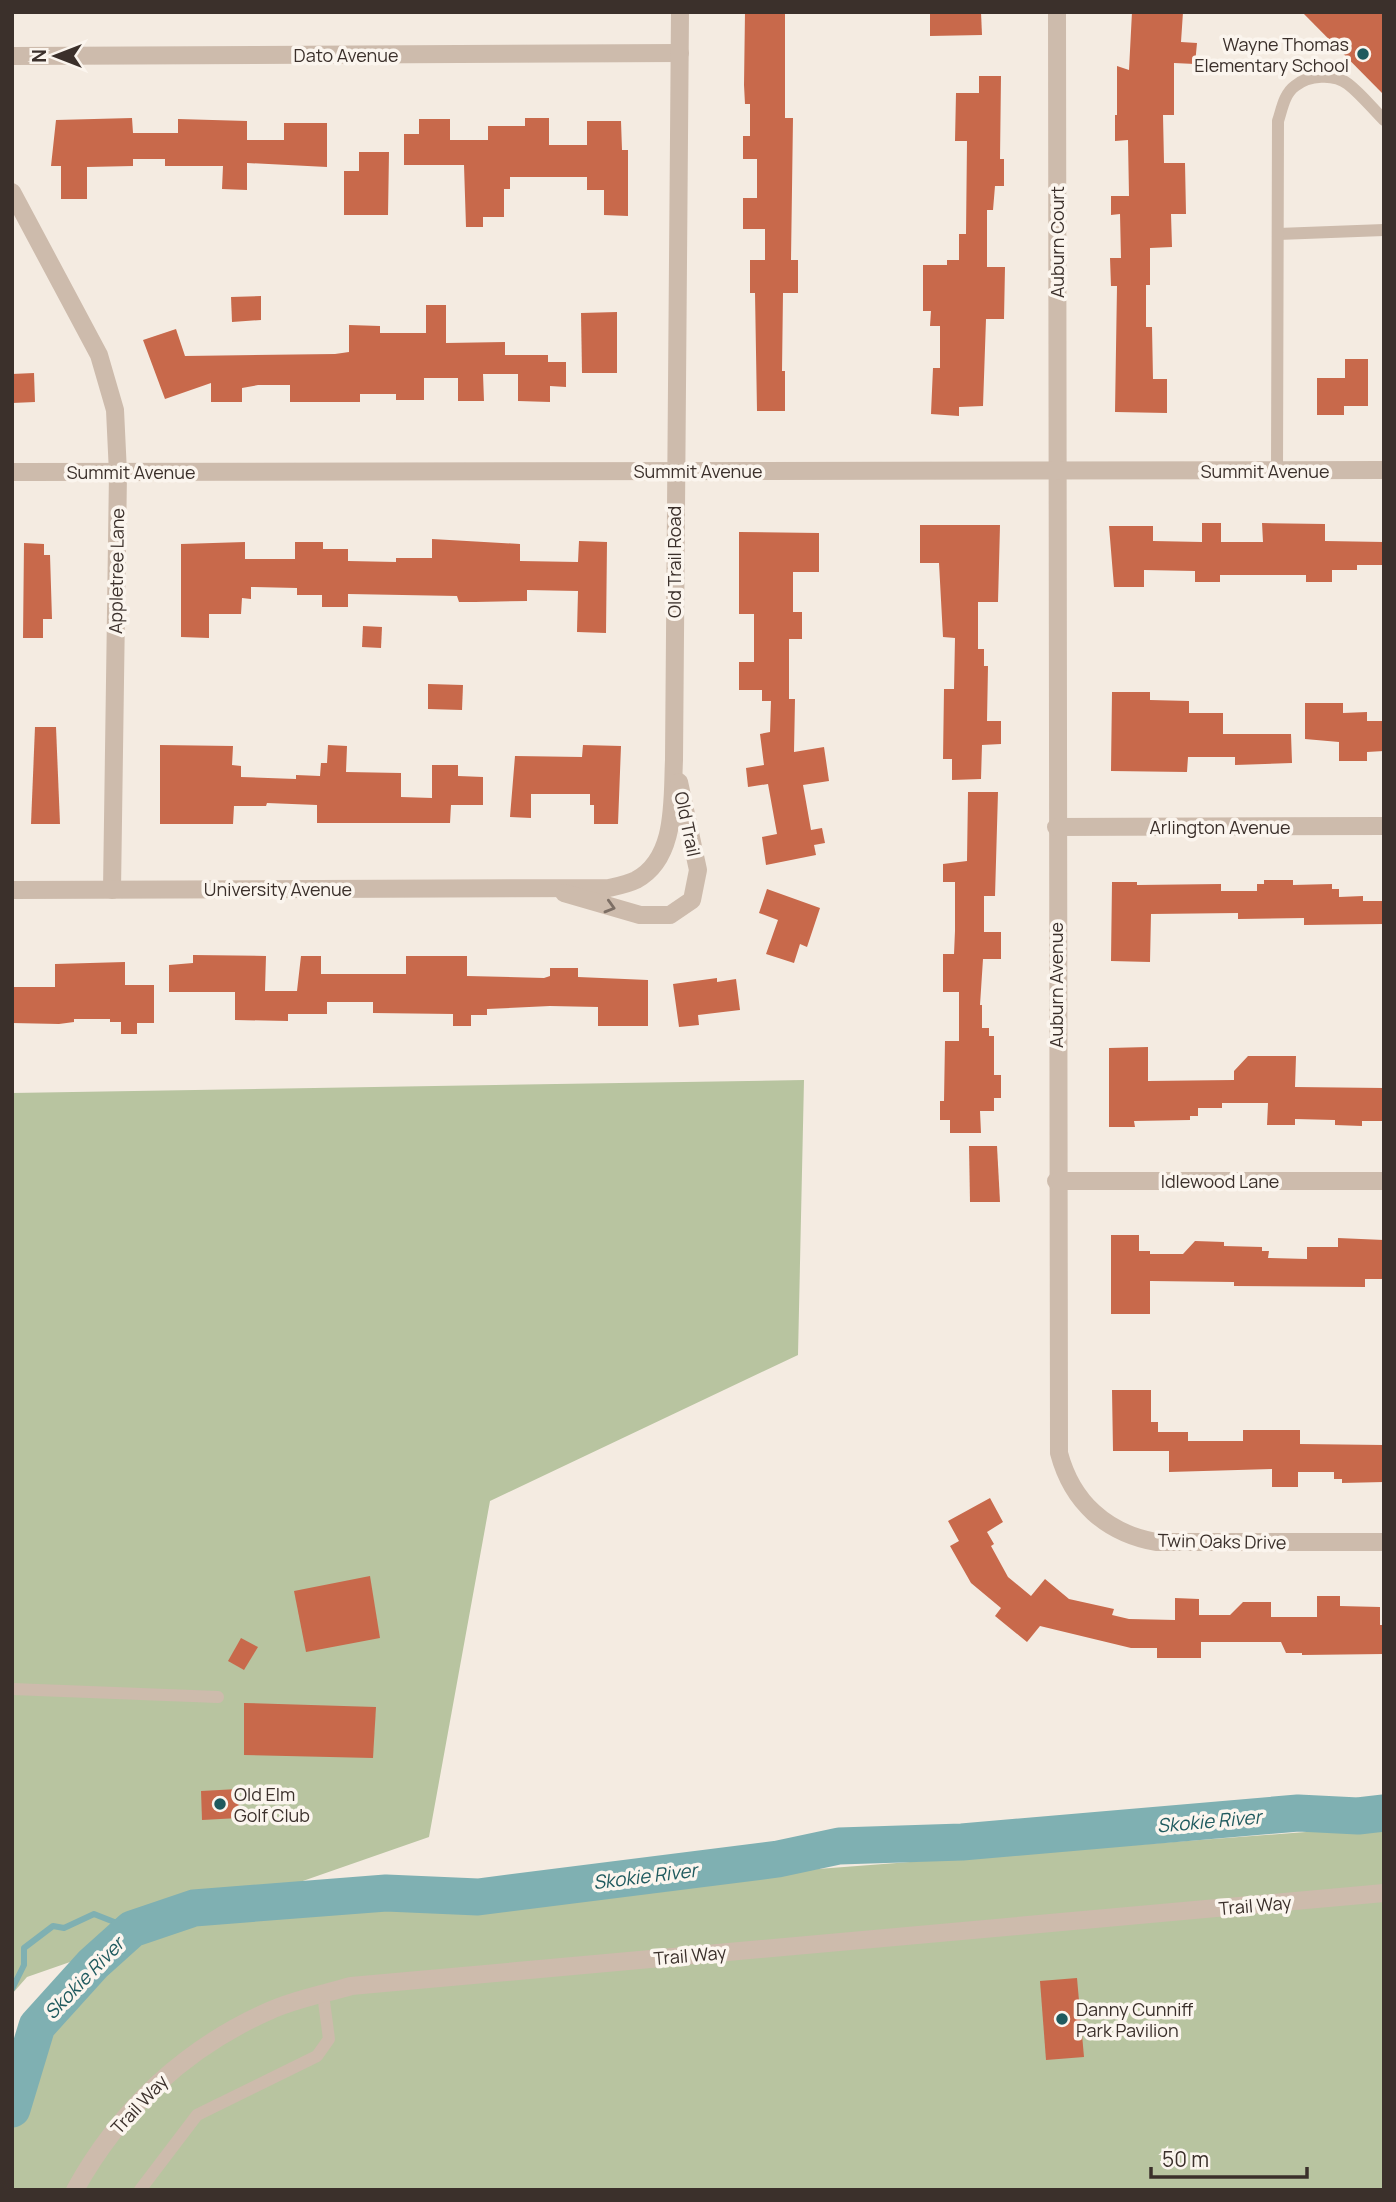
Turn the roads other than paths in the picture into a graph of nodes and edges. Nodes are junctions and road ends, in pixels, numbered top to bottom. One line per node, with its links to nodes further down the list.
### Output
1 (680, 12): 3 (street, Old Trail Road)
2 (1057, 12): 11 (street, Auburn Court)
3 (680, 53): 4 (street, Dato Avenue); 10 (street, Old Trail Road)
4 (12, 56)
5 (1384, 120): 8 (lane)
6 (12, 192): 14 (street, Appletree Lane)
7 (1384, 230): 8 (lane)
8 (1278, 234): 12 (lane)
9 (1384, 470): 12 (street, Summit Avenue)
10 (674, 471): 11 (street, Summit Avenue); 14 (street, Summit Avenue); 15 (street, Old Trail Road)
11 (1057, 471): 12 (street, Summit Avenue); 16 (street, Auburn Avenue)
12 (1277, 471)
13 (12, 472): 14 (street, Summit Avenue)
14 (118, 472): 20 (street, Appletree Lane)
15 (674, 760): 18 (street, Old Trail Road); 18 (street, Old Trail, one-way to 15)
16 (1056, 827): 17 (street, Arlington Avenue); 21 (street, Auburn Avenue)
17 (1384, 827)
18 (544, 887): 20 (street, University Avenue)
19 (12, 890): 20 (street, University Avenue)
20 (111, 890)
21 (1056, 1181): 22 (street, Idlewood Lane); 23 (street, Auburn Avenue)
22 (1384, 1181)
23 (1077, 1494): 24 (street, Twin Oaks Drive)
24 (1384, 1542)
25 (12, 1689): 26 (lane)
26 (218, 1697)
27 (1384, 1893): 28 (street, Trail Way)
28 (323, 1994): 29 (street, Trail Way); 30 (lane)
29 (75, 2190)
30 (140, 2190)

